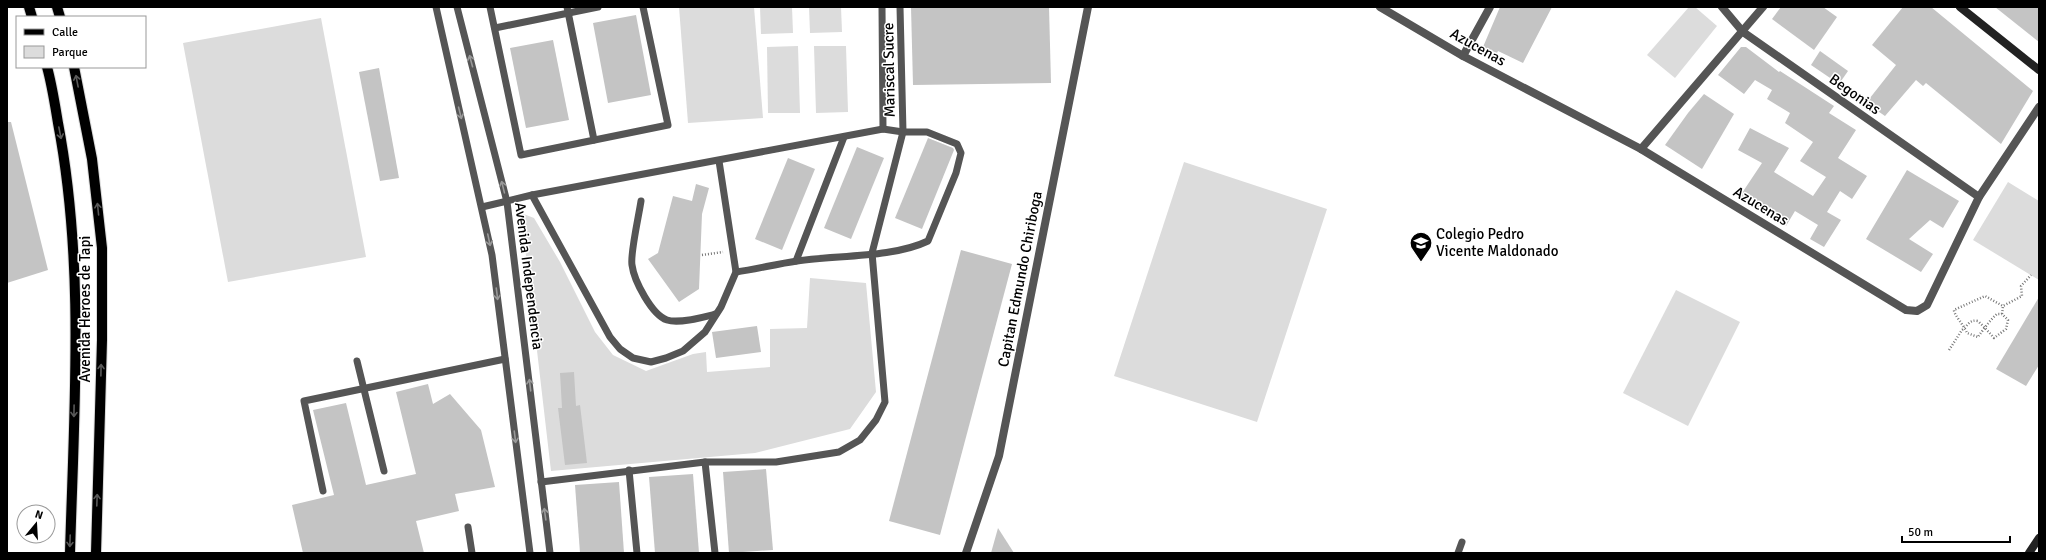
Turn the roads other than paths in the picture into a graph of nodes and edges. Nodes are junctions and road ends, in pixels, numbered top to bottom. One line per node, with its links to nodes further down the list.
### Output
1 (436, 7): 32 (lane, one-way to 32)
2 (457, 7): 31 (lane, Avenida Independencia, one-way to 2)
3 (490, 7): 15 (lane)
4 (598, 7): 14 (lane)
5 (643, 7): 25 (lane)
6 (882, 7): 22 (lane, Mariscal Sucre)
7 (900, 7): 23 (lane, Mariscal Sucre)
8 (1088, 7): 55 (street, Capitan Edmundo Chiriboga)
9 (1380, 7): 17 (street, Azucenas)
10 (1490, 7): 17 (street)
11 (1722, 7): 16 (street, Begonias)
12 (1763, 7): 16 (street)
13 (1960, 7): 20 (main road)
14 (567, 10): 15 (lane); 25 (lane)
15 (495, 28): 25 (lane)
16 (1742, 32): 26 (street); 29 (street, Begonias)
17 (1463, 56): 26 (street, Azucenas)
18 (47, 68): 48 (main road, Avenida Heroes de Tapi, one-way to 48)
19 (74, 68): 49 (main road, Avenida Heroes de Tapi, one-way to 19)
20 (2039, 70)
21 (2039, 108): 29 (street, Azucenas)
22 (883, 129): 23 (lane); 24 (lane)
23 (903, 132): 33 (lane, Mariscal Sucre); 33 (lane)
24 (844, 137): 27 (lane); 34 (lane)
25 (594, 140)
26 (1641, 149): 29 (street, Azucenas)
27 (719, 161): 28 (lane); 35 (lane)
28 (532, 195): 31 (lane); 36 (lane)
29 (1979, 197)
30 (641, 201): 36 (lane)
31 (507, 202): 32 (lane); 43 (lane, Avenida Independencia, one-way to 31)
32 (482, 207): 37 (lane, one-way to 37)
33 (872, 253): 34 (lane); 40 (lane, Mariscal Sucre)
34 (796, 261): 35 (lane)
35 (736, 272): 36 (lane)
36 (716, 314)
37 (505, 359): 39 (lane); 51 (lane, one-way to 51)
38 (358, 361): 39 (lane)
39 (364, 389): 42 (lane); 44 (lane)
40 (705, 462): 41 (lane, Mariscal Sucre); 54 (lane)
41 (629, 470): 43 (lane, Mariscal Sucre); 53 (lane)
42 (384, 471)
43 (541, 482): 52 (lane, Avenida Independencia, one-way to 43)
44 (323, 491)
45 (468, 527): 50 (lane)
46 (2039, 538): 57 (main road)
47 (1462, 542): 56 (lane)
48 (70, 553)
49 (96, 553)
50 (472, 553)
51 (530, 553)
52 (550, 553)
53 (637, 553)
54 (715, 553)
55 (966, 553)
56 (1458, 553)
57 (2028, 553)

